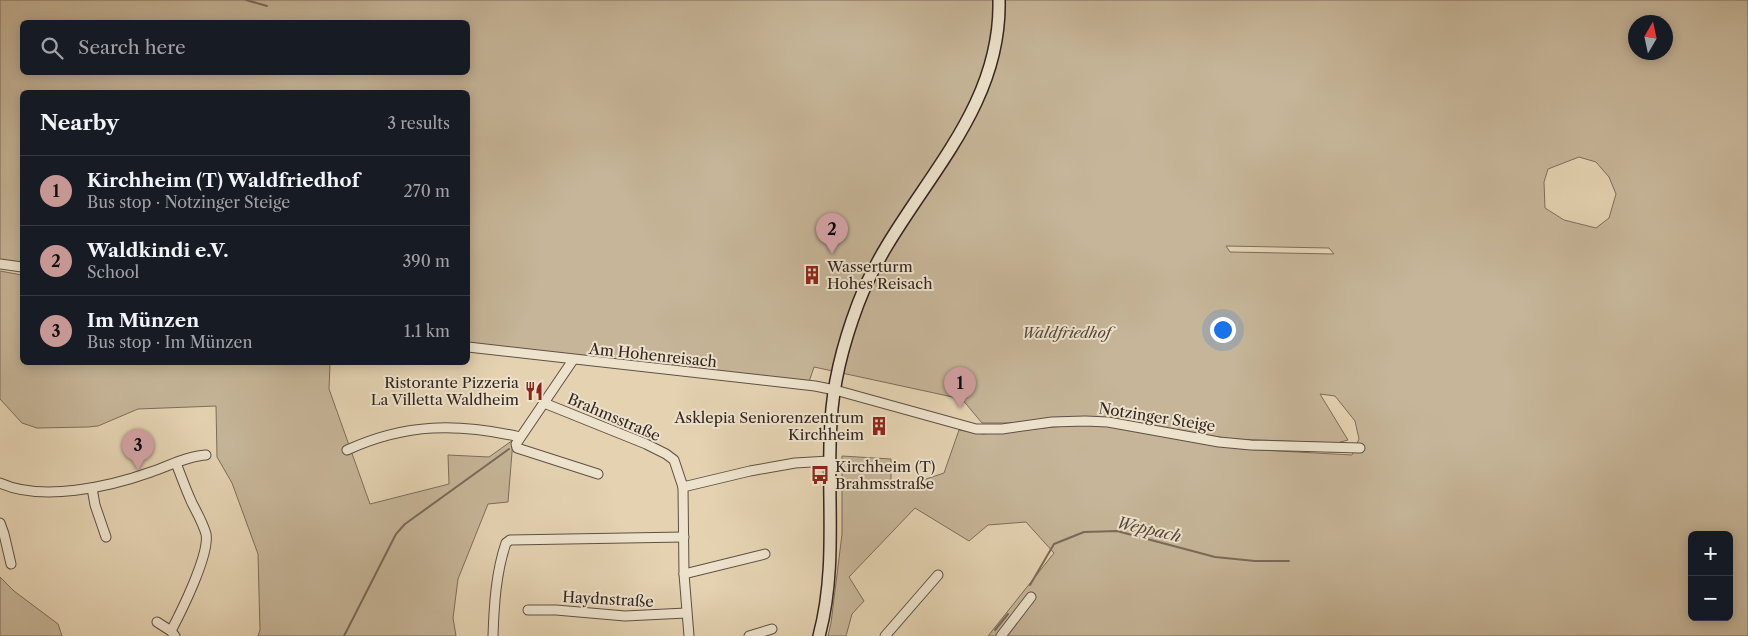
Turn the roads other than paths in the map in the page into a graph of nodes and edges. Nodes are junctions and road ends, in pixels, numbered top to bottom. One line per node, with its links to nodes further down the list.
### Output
1 (999, 0): 6 (main road)
2 (0, 264): 3 (street)
3 (20, 267)
4 (470, 347): 5 (street, Am Hohenreisach)
5 (573, 360): 6 (street, Am Hohenreisach); 7 (street)
6 (835, 390): 9 (street, Notzinger Steige); 12 (main road)
7 (544, 402): 8 (street); 16 (street, Brahmsstraße)
8 (520, 437): 10 (street); 14 (street)
9 (1360, 448)
10 (347, 450)
11 (206, 455): 13 (street)
12 (829, 461): 16 (street); 34 (main road)
13 (176, 463): 17 (street); 30 (street)
14 (598, 474)
15 (0, 483): 17 (street)
16 (683, 487): 20 (street, Brahmsstraße)
17 (92, 488): 19 (street)
18 (0, 523): 22 (street)
19 (106, 537)
20 (684, 537): 23 (street, Brahmsstraße); 31 (street)
21 (765, 554): 23 (street)
22 (11, 564)
23 (684, 574): 27 (street, Brahmsstraße)
24 (938, 575): 35 (street)
25 (1031, 597): 36 (street)
26 (528, 610): 27 (street, Haydnstraße)
27 (686, 613): 32 (street, Brahmsstraße)
28 (157, 622): 30 (street)
29 (772, 629): 33 (street)
30 (173, 633)
31 (493, 636)
32 (689, 636)
33 (749, 636)
34 (819, 636)
35 (885, 636)
36 (1001, 636)

